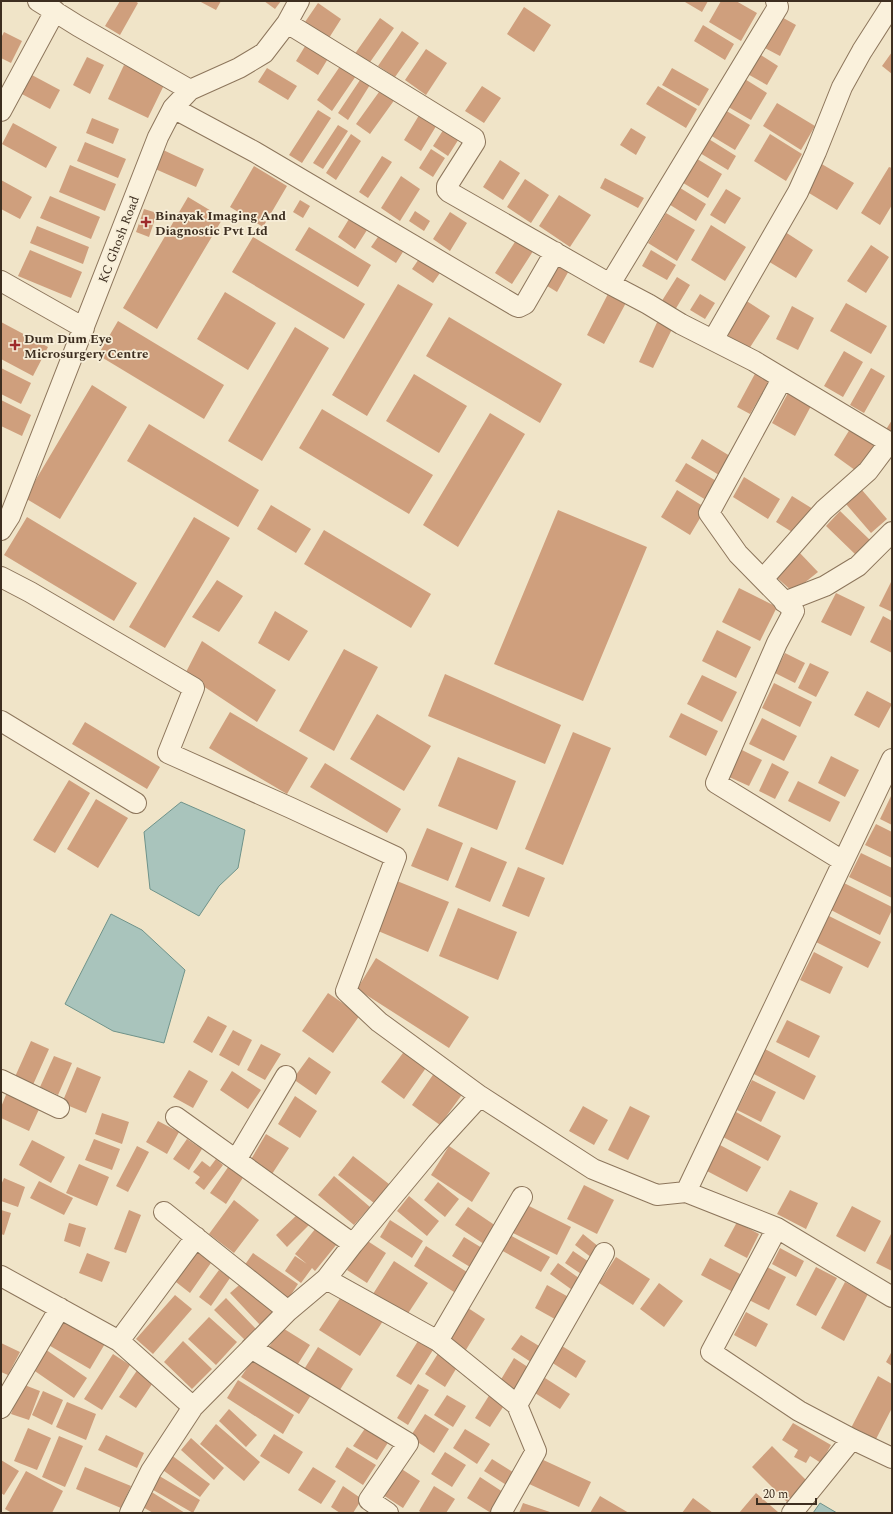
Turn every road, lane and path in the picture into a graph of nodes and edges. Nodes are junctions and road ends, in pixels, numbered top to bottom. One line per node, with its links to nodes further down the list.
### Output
1 (38, 1): 4 (street)
2 (299, 1): 6 (street, KC Ghosh Road)
3 (776, 1): 12 (street)
4 (55, 11): 7 (street); 9 (street)
5 (890, 13): 14 (street)
6 (287, 23): 7 (street, KC Ghosh Road); 10 (street)
7 (190, 90): 8 (street, KC Ghosh Road)
8 (173, 108): 10 (street); 13 (street, KC Ghosh Road)
9 (1, 111)
10 (555, 252): 12 (street)
11 (1, 281): 13 (street)
12 (610, 284): 14 (street)
13 (84, 328): 17 (street, KC Ghosh Road)
14 (713, 340): 15 (street)
15 (782, 378): 16 (street); 20 (street)
16 (890, 444): 20 (street)
17 (1, 530)
18 (892, 532): 21 (street)
19 (1, 577): 28 (street)
20 (763, 579): 21 (street)
21 (784, 602): 25 (street)
22 (1, 721): 24 (street)
23 (892, 759): 25 (street)
24 (136, 803)
25 (843, 861): 32 (street)
26 (286, 1076): 31 (street)
27 (1, 1080): 29 (street)
28 (480, 1096): 32 (street); 37 (street)
29 (59, 1108)
30 (176, 1117): 31 (street)
31 (236, 1160): 37 (street)
32 (686, 1192): 35 (street)
33 (522, 1197): 44 (street)
34 (164, 1212): 36 (street)
35 (777, 1228): 41 (street); 50 (street)
36 (196, 1237): 43 (street); 45 (street)
37 (353, 1244): 40 (street)
38 (604, 1253): 47 (street)
39 (1, 1276): 42 (street)
40 (326, 1279): 43 (street); 44 (street)
41 (892, 1297)
42 (60, 1308): 45 (street); 49 (street)
43 (288, 1311): 46 (street)
44 (438, 1340): 47 (street)
45 (119, 1341): 48 (street)
46 (251, 1348): 48 (street); 53 (street)
47 (517, 1405): 54 (street)
48 (193, 1407): 52 (street)
49 (1, 1408)
50 (852, 1440): 51 (street); 55 (street)
51 (892, 1458)
52 (130, 1513)
53 (388, 1513)
54 (501, 1513)
55 (792, 1513)

